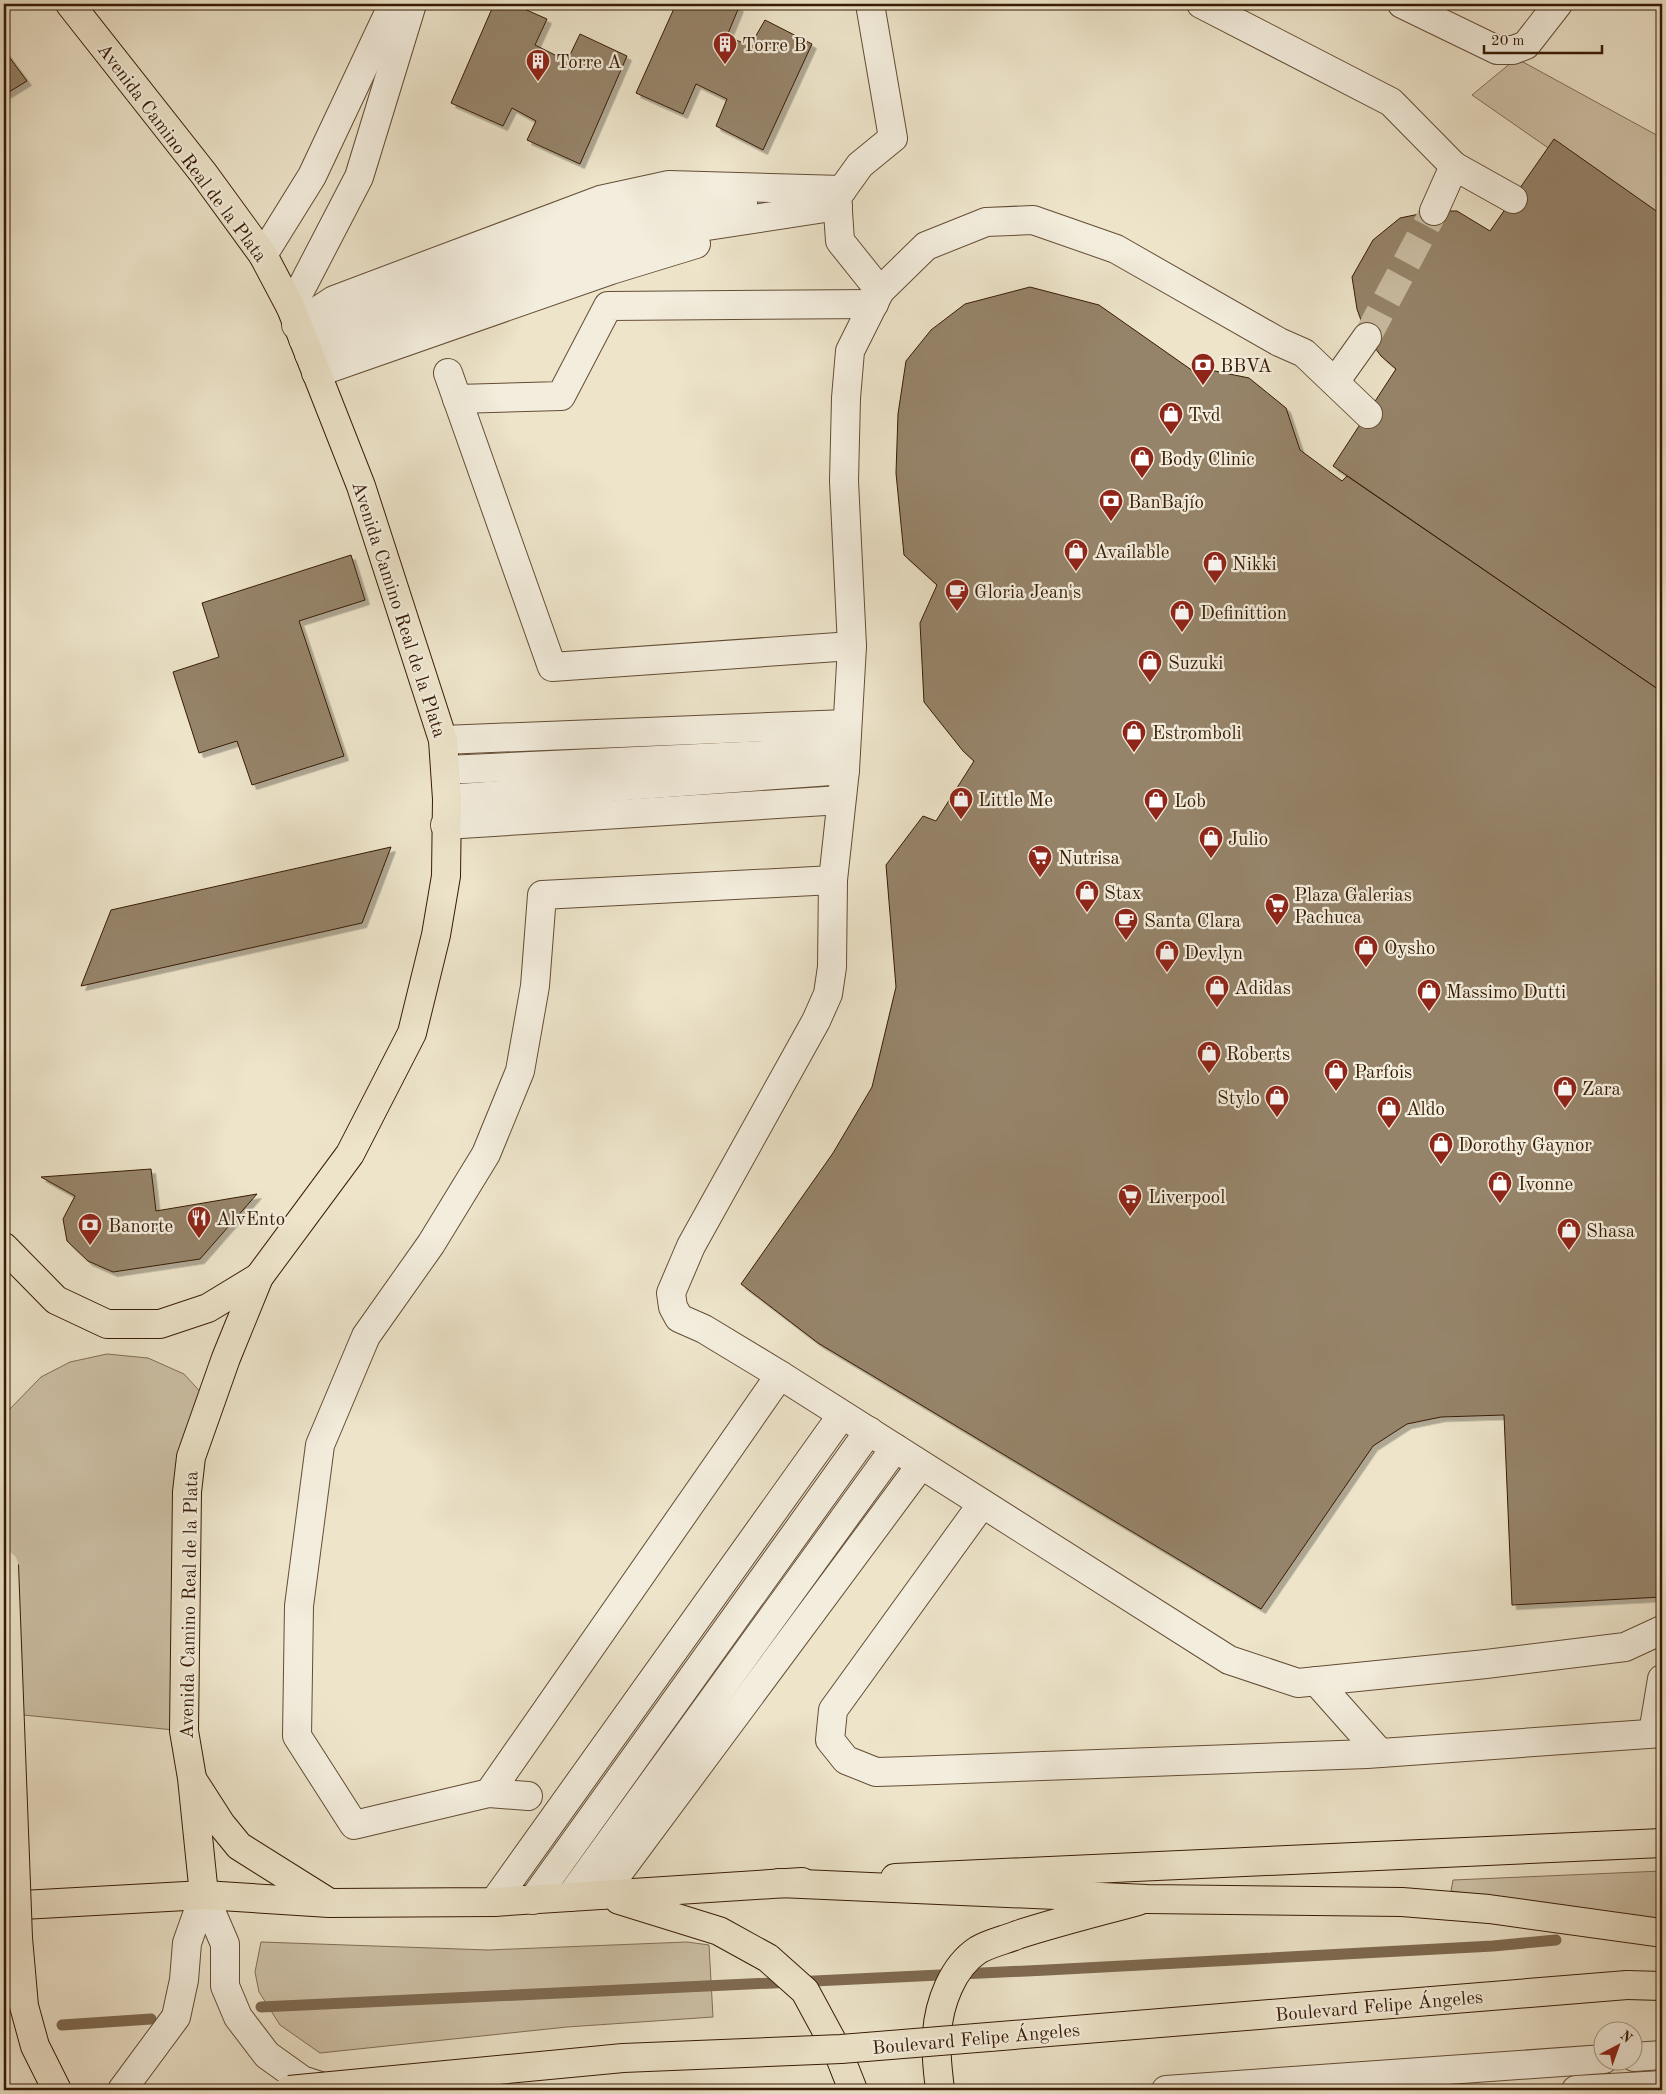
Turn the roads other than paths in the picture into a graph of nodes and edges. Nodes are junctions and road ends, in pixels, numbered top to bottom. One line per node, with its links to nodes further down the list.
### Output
1 (70, 4): 12 (main road, Avenida Camino Real de la Plata)
2 (393, 4): 12 (street)
3 (412, 4): 15 (street)
4 (870, 4): 10 (street)
5 (1201, 4): 8 (street)
6 (1402, 4): 7 (street)
7 (1558, 4)
8 (1454, 166): 9 (street); 11 (street)
9 (1513, 199)
10 (839, 203): 13 (street); 15 (street); 15 (street)
11 (1434, 211)
12 (264, 255): 15 (main road, Avenida Camino Real de la Plata)
13 (877, 297): 17 (street); 18 (street); 20 (street)
14 (1367, 337): 17 (street)
15 (303, 340): 22 (main road, Avenida Camino Real de la Plata)
16 (448, 373): 18 (street)
17 (1335, 382): 19 (street)
18 (457, 399): 20 (street)
19 (1368, 414)
20 (852, 646): 21 (street)
21 (847, 724): 22 (street); 23 (street)
22 (443, 740): 24 (main road, Avenida Camino Real de la Plata)
23 (845, 761): 24 (street); 25 (street); 26 (street)
24 (446, 770): 26 (main road, Avenida Camino Real de la Plata)
25 (841, 800): 26 (street); 27 (street)
26 (446, 812): 29 (main road, Avenida Camino Real de la Plata)
27 (833, 880): 30 (street); 43 (street)
28 (4, 1247): 29 (main road)
29 (259, 1276): 42 (main road, Avenida Camino Real de la Plata)
30 (780, 1375): 31 (street); 43 (street)
31 (842, 1414): 32 (street); 53 (street)
32 (869, 1431): 33 (street); 51 (street)
33 (895, 1448): 34 (street); 49 (street)
34 (921, 1465): 35 (street); 48 (street)
35 (982, 1504): 39 (street); 41 (street)
36 (4, 1565): 62 (main road, bridge)
37 (1662, 1630): 39 (street)
38 (1662, 1680): 40 (street)
39 (1316, 1681): 41 (street)
40 (1658, 1733): 41 (street)
41 (1380, 1753)
42 (192, 1778): 47 (main road, Avenida Camino Real de la Plata); 52 (main road)
43 (489, 1793): 44 (street)
44 (528, 1796)
45 (1662, 1843): 46 (main road)
46 (778, 1883): 48 (main road); 50 (main road)
47 (204, 1895): 52 (main road); 54 (main road); 63 (street); 65 (street)
48 (602, 1895): 49 (main road); 60 (main road)
49 (570, 1897): 51 (main road)
50 (1147, 1899): 55 (main road); 66 (main road)
51 (533, 1900): 53 (main road)
52 (328, 1902): 53 (main road)
53 (494, 1902)
54 (4, 1906)
55 (1662, 1933)
56 (1662, 1986): 64 (main road, Boulevard Felipe Ángeles, bridge)
57 (1662, 2054): 58 (street)
58 (1644, 2056)
59 (1594, 2060): 67 (street)
60 (845, 2083)
61 (1662, 2085): 68 (street)
62 (57, 2090)
63 (122, 2090)
64 (289, 2090)
65 (333, 2090)
66 (940, 2090)
67 (1166, 2090)
68 (1576, 2090)

